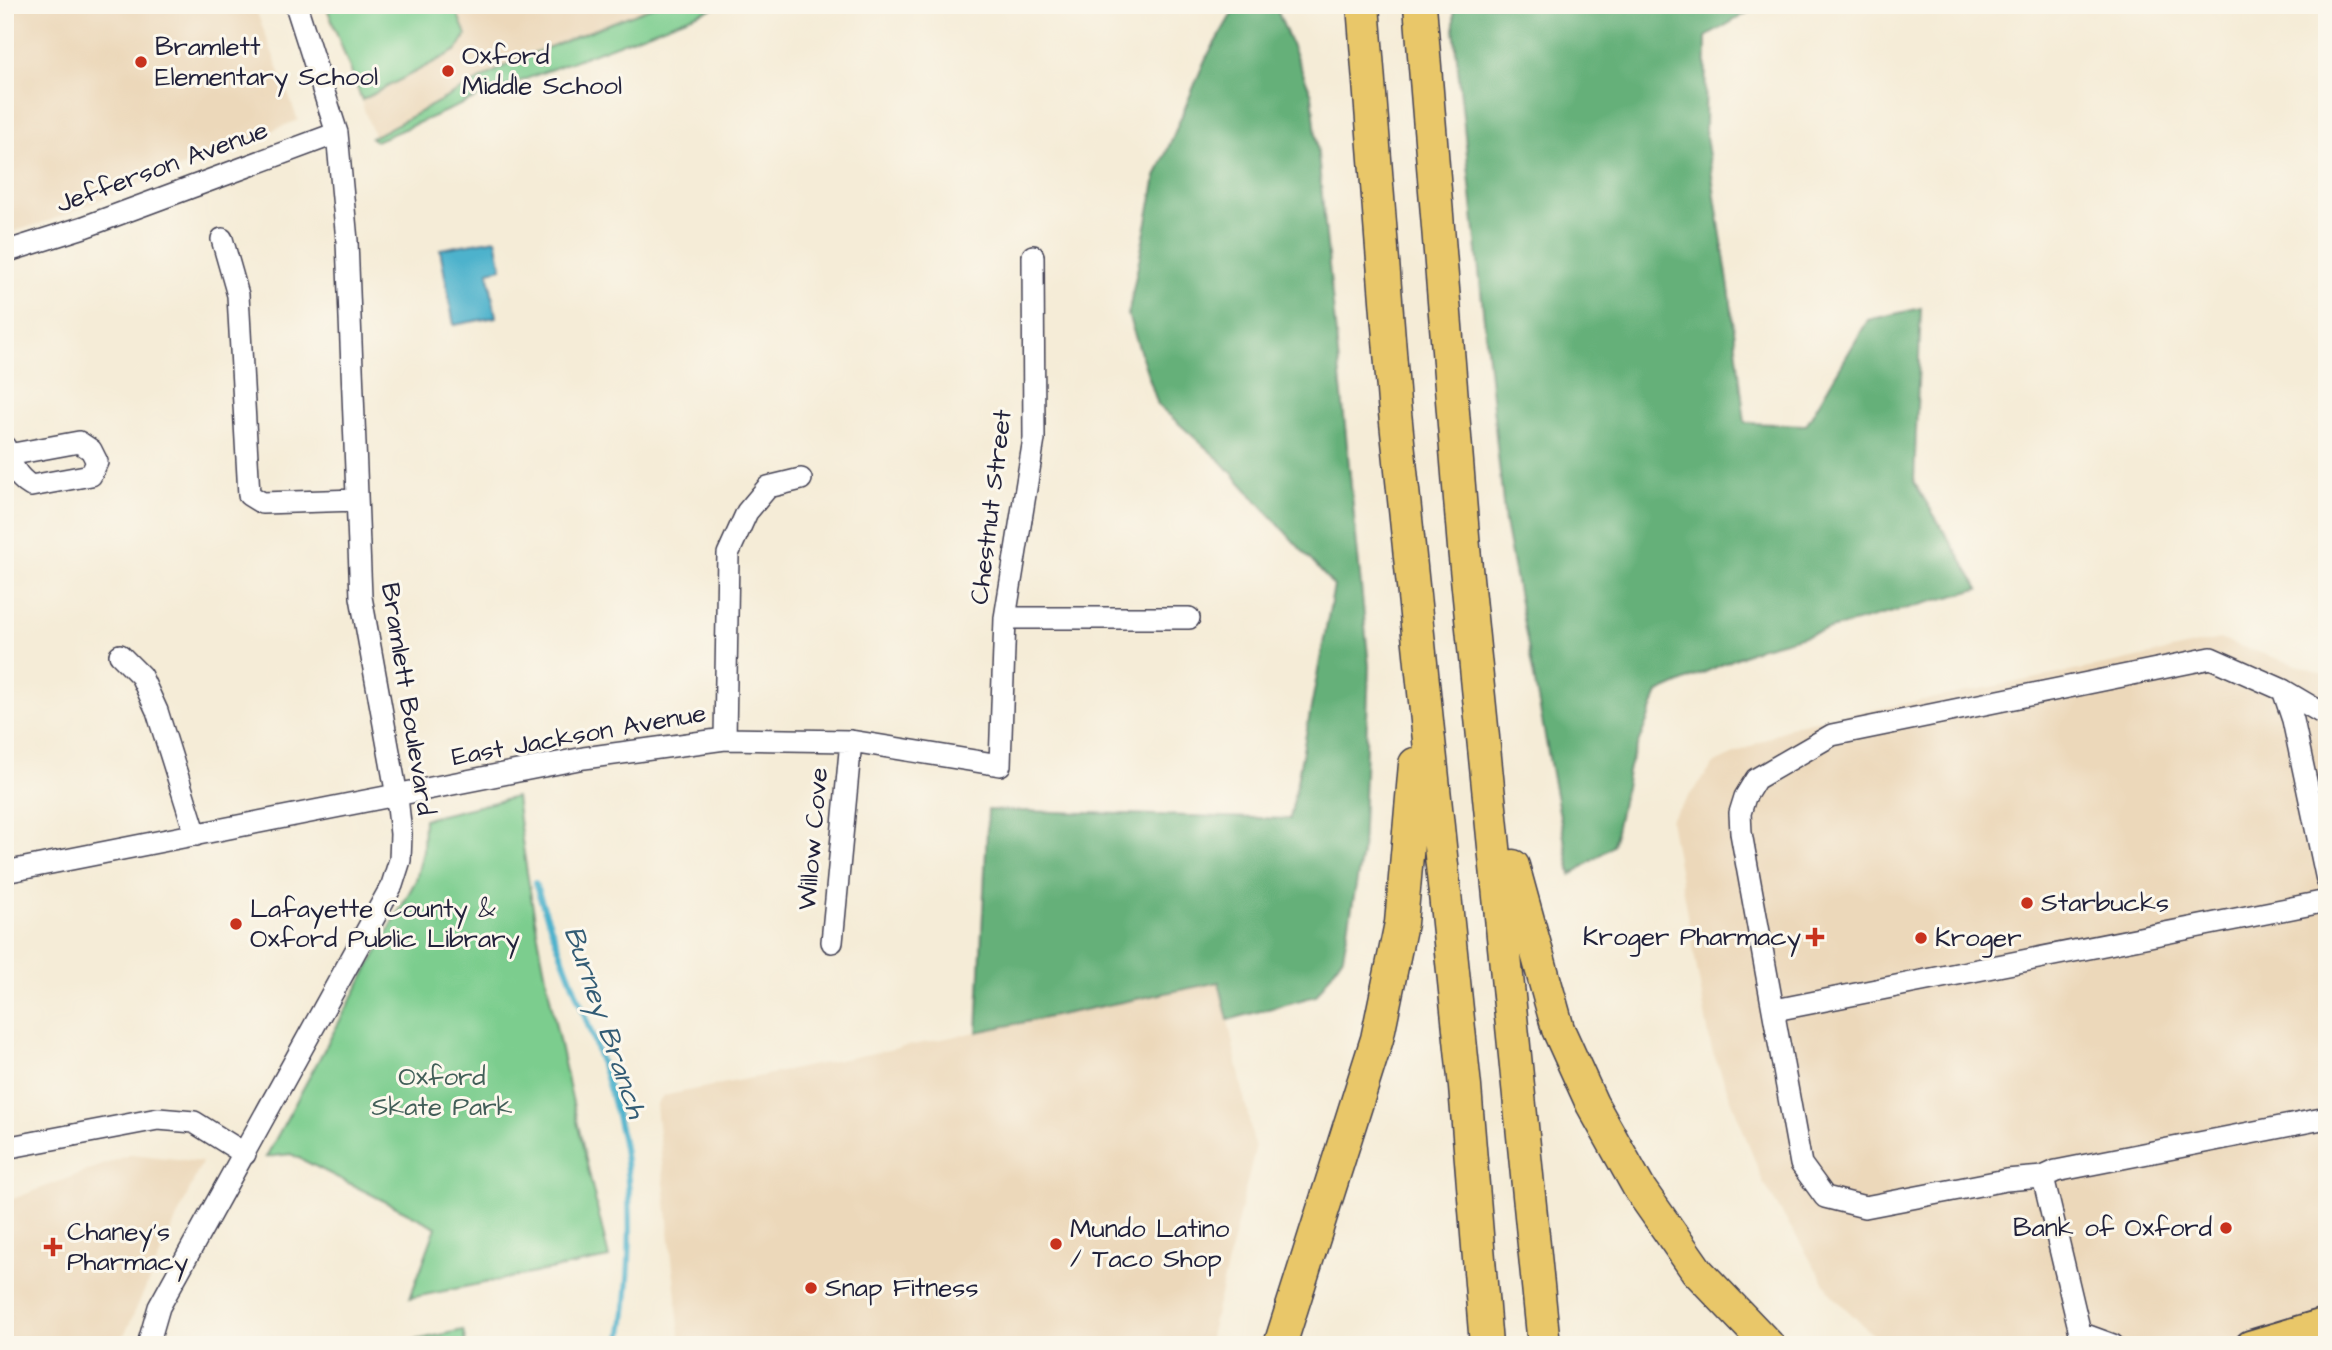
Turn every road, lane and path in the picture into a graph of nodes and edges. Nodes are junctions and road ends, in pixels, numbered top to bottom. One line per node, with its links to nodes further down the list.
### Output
1 (296, 5): 4 (street, Bramlett Boulevard)
2 (1363, 5): 13 (highway)
3 (1420, 5): 18 (highway)
4 (337, 133): 6 (street, Jefferson Avenue); 9 (street, Bramlett Boulevard)
5 (222, 239): 9 (street)
6 (5, 253)
7 (1033, 256): 10 (street, Chestnut Street)
8 (801, 479): 16 (street)
9 (357, 500): 20 (street, Bramlett Boulevard)
10 (1005, 618): 11 (street); 19 (street, Chestnut Street)
11 (1189, 618)
12 (120, 655): 21 (street)
13 (1420, 676): 34 (highway); 35 (highway)
14 (2283, 690): 15 (street); 23 (street); 26 (street)
15 (2327, 716)
16 (725, 738): 17 (street, East Jackson Avenue); 20 (street, East Jackson Avenue)
17 (851, 741): 19 (street, East Jackson Avenue); 25 (street, Willow Cove)
18 (1486, 757): 36 (highway); 37 (highway)
19 (1000, 765)
20 (397, 796): 21 (street, East Jackson Avenue); 29 (street, Bramlett Boulevard)
21 (196, 835): 22 (street, East Jackson Avenue)
22 (5, 872)
23 (2327, 880)
24 (2327, 901): 26 (street)
25 (832, 942)
26 (1774, 1010): 30 (street)
27 (2327, 1118): 30 (street)
28 (5, 1148): 29 (street)
29 (245, 1154): 33 (street, Bramlett Boulevard)
30 (2043, 1177): 32 (street)
31 (2327, 1322): 39 (main road)
32 (2083, 1339): 38 (street)
33 (148, 1345)
34 (1280, 1345)
35 (1486, 1345)
36 (1544, 1345)
37 (1768, 1345)
38 (2113, 1345)
39 (2249, 1345)

